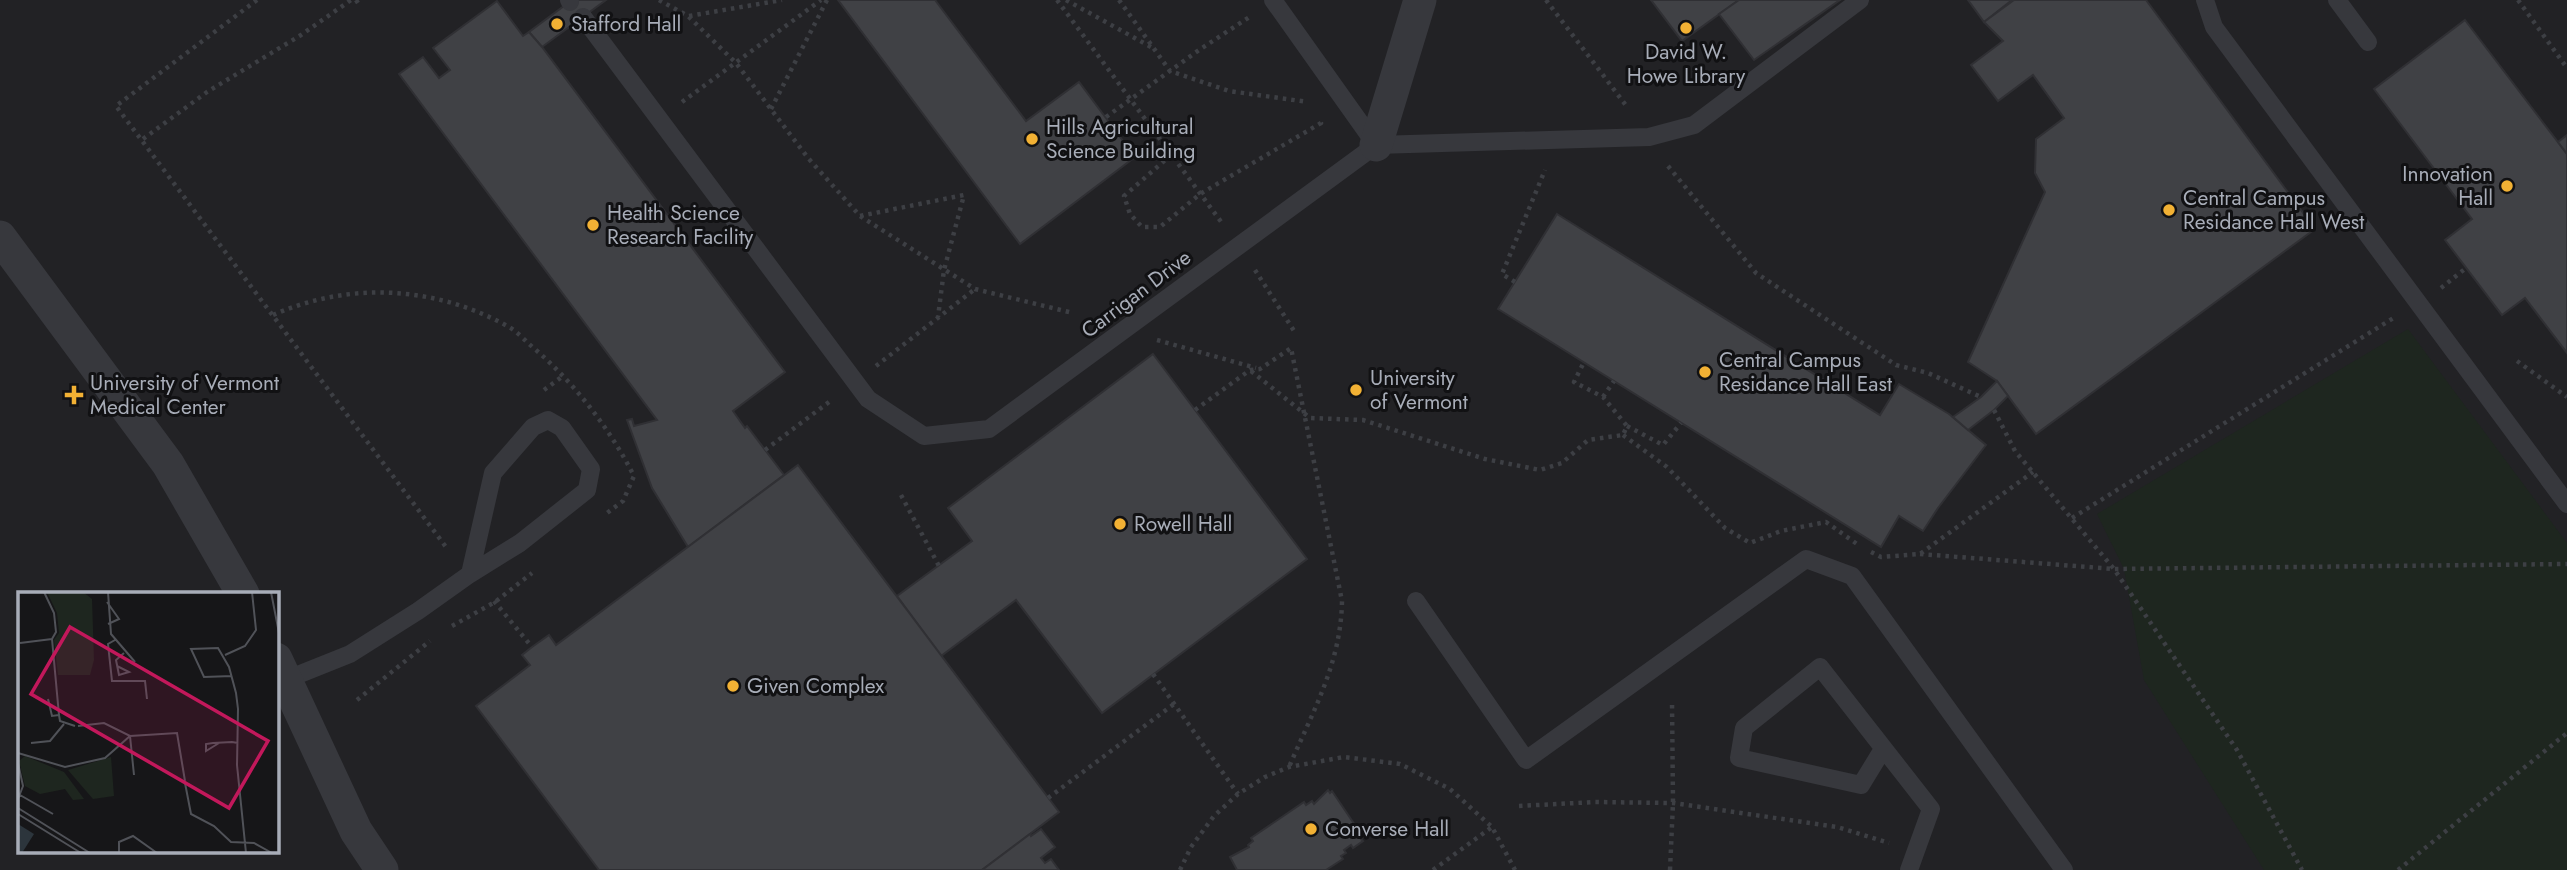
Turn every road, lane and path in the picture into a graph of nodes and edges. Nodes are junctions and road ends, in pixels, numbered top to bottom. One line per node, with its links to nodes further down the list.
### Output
1 (257, 0): 30 (path)
2 (659, 0): 18 (path)
3 (782, 0): 18 (path)
4 (821, 0): 22 (path)
5 (827, 0): 26 (path)
6 (1057, 0): 25 (path)
7 (1066, 0): 21 (path)
8 (1119, 0): 21 (path)
9 (1273, 0): 31 (lane)
10 (1420, 0): 31 (street)
11 (1546, 0): 27 (path)
12 (1860, 0): 31 (lane)
13 (2205, 0): 40 (lane)
14 (2337, 0): 20 (lane)
15 (2518, 0): 23 (path)
16 (355, 1): 30 (path)
17 (1255, 14): 24 (path)
18 (688, 16): 22 (path)
19 (583, 17): 29 (lane, Carrigan Drive)
20 (2368, 42)
21 (1153, 48): 24 (path)
22 (736, 63): 26 (path); 29 (path)
23 (2567, 68)
24 (1170, 71): 25 (path); 32 (path)
25 (1130, 100): 28 (path); 32 (path)
26 (771, 108): 36 (path)
27 (1632, 113)
28 (1105, 117)
29 (659, 119): 31 (lane, Carrigan Drive)
30 (143, 139): 62 (path)
31 (1376, 145)
32 (1171, 155): 35 (path)
33 (1668, 166): 50 (path)
34 (1545, 170): 39 (path)
35 (1191, 181)
36 (860, 216): 38 (path); 38 (path)
37 (0, 237): 68 (street)
38 (944, 270): 41 (path); 42 (path)
39 (1515, 282)
40 (2419, 302): 60 (lane); 61 (path)
41 (1073, 313)
42 (937, 318)
43 (1155, 340): 46 (path)
44 (2518, 361): 51 (path)
45 (1584, 362): 49 (path)
46 (1260, 369): 47 (path); 54 (path)
47 (1250, 370): 52 (path); 54 (path)
48 (1614, 382): 49 (path)
49 (1603, 397): 56 (path)
50 (1982, 397)
51 (2567, 397)
52 (1195, 410)
53 (1994, 410): 58 (path)
54 (1305, 416): 57 (path); 78 (path)
55 (1681, 423): 56 (path)
56 (1627, 426): 57 (path)
57 (1623, 435): 63 (path)
58 (2033, 472): 61 (path); 63 (path)
59 (901, 495): 65 (path)
60 (2567, 504)
61 (2071, 518): 66 (path)
62 (448, 551)
63 (1920, 554): 66 (path)
64 (2567, 564): 66 (path)
65 (939, 566)
66 (2114, 569): 91 (path)
67 (470, 574): 67 (lane); 72 (lane)
68 (242, 592)
69 (489, 596): 71 (path)
70 (1416, 601): 90 (lane)
71 (532, 647)
72 (281, 669): 85 (street)
73 (1153, 674): 75 (path)
74 (1672, 701): 81 (path)
75 (1174, 704): 79 (path); 80 (path)
76 (2567, 733): 92 (path)
77 (1884, 749): 77 (lane); 84 (lane)
78 (1289, 767): 79 (path); 83 (path)
79 (1238, 794): 86 (path)
80 (1048, 798)
81 (1674, 803): 82 (path); 84 (path); 89 (path)
82 (1520, 806)
83 (1492, 827): 87 (path); 88 (path)
84 (1911, 863)
85 (382, 870)
86 (1180, 870)
87 (1433, 870)
88 (1515, 870)
89 (1670, 870)
90 (2064, 870)
91 (2302, 870)
92 (2398, 870)

